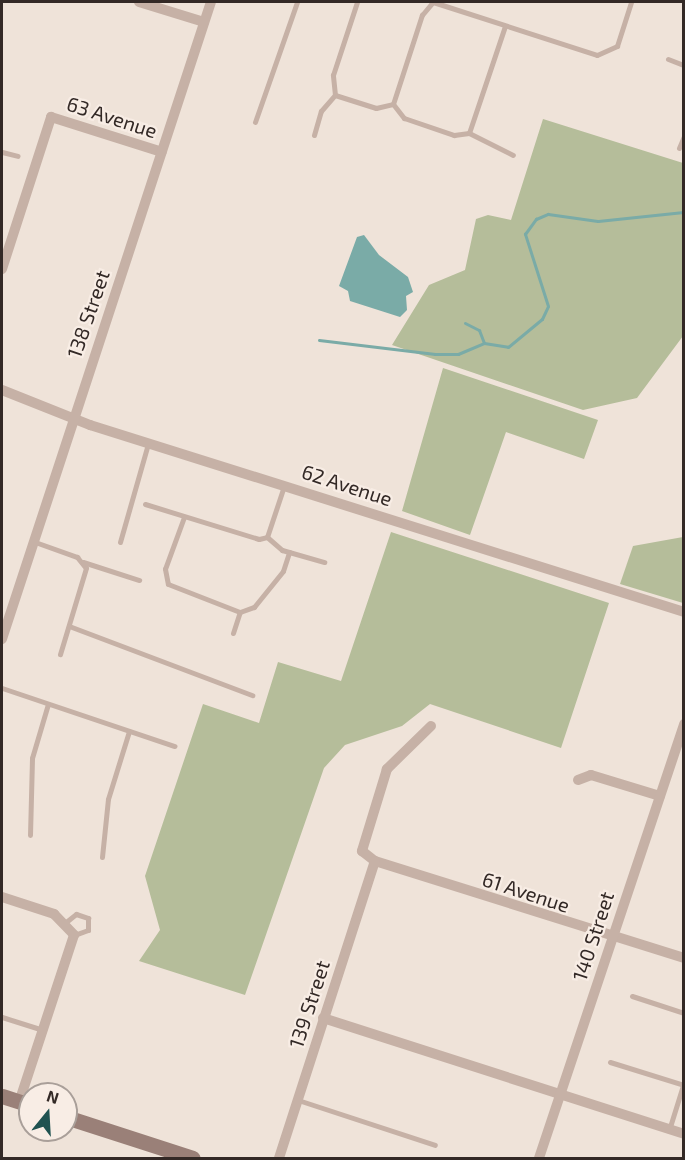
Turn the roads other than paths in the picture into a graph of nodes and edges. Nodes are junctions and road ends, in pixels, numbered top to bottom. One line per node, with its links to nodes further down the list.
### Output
1 (139, 2): 7 (street)
2 (211, 2): 7 (street, 138 Street)
3 (297, 2): 13 (lane)
4 (357, 2): 11 (lane)
5 (433, 2): 8 (lane); 12 (lane)
6 (631, 2): 8 (lane)
7 (204, 22): 19 (street, 138 Street)
8 (505, 26): 14 (lane)
9 (668, 59): 10 (lane)
10 (684, 65)
11 (335, 95): 12 (lane); 15 (lane)
12 (393, 104): 14 (lane)
13 (255, 122)
14 (469, 133): 20 (lane)
15 (314, 135)
16 (684, 136): 17 (lane)
17 (679, 148)
18 (2, 152): 21 (lane)
19 (162, 152): 22 (street, 63 Avenue); 24 (street, 138 Street)
20 (513, 155)
21 (18, 156)
22 (2, 269)
23 (2, 390): 24 (street, 62 Avenue)
24 (73, 415): 25 (street, 62 Avenue); 30 (street, 138 Street)
25 (148, 444): 26 (street, 62 Avenue); 31 (lane)
26 (284, 484): 29 (lane); 37 (street, 62 Avenue)
27 (145, 504): 28 (lane)
28 (184, 517): 29 (lane); 36 (lane)
29 (267, 537): 32 (lane)
30 (33, 541): 33 (lane); 40 (street, 138 Street)
31 (120, 542)
32 (289, 552): 34 (lane); 36 (lane)
33 (83, 562): 35 (lane); 38 (lane)
34 (324, 562)
35 (139, 580)
36 (240, 612): 39 (lane)
37 (684, 612)
38 (69, 626): 41 (lane); 43 (lane)
39 (233, 633)
40 (2, 639)
41 (60, 654)
42 (2, 688): 44 (lane)
43 (252, 695)
44 (48, 704): 47 (lane); 51 (lane)
45 (684, 724): 50 (street, 140 Street)
46 (431, 726): 53 (street, 61 Avenue)
47 (129, 731): 48 (lane); 52 (lane)
48 (174, 746)
49 (578, 780): 50 (street)
50 (660, 796): 55 (street, 140 Street)
51 (30, 835)
52 (102, 856)
53 (375, 861): 55 (street, 61 Avenue); 60 (street, 139 Street)
54 (2, 899): 61 (street)
55 (611, 937): 56 (street, 61 Avenue); 65 (street, 140 Street)
56 (684, 958)
57 (632, 996): 58 (lane)
58 (684, 1013)
59 (2, 1017): 61 (lane)
60 (323, 1018): 65 (street); 67 (street, 139 Street)
61 (43, 1030): 63 (street)
62 (610, 1062): 64 (lane)
63 (30, 1082)
64 (683, 1085): 70 (lane)
65 (561, 1094): 70 (street); 75 (street, 140 Street)
66 (2, 1096): 68 (street)
67 (298, 1100): 72 (lane); 74 (street, 139 Street)
68 (18, 1102)
69 (78, 1121): 73 (street)
70 (669, 1130): 71 (street)
71 (684, 1134)
72 (435, 1146)
73 (193, 1158)
74 (279, 1158)
75 (539, 1158)

